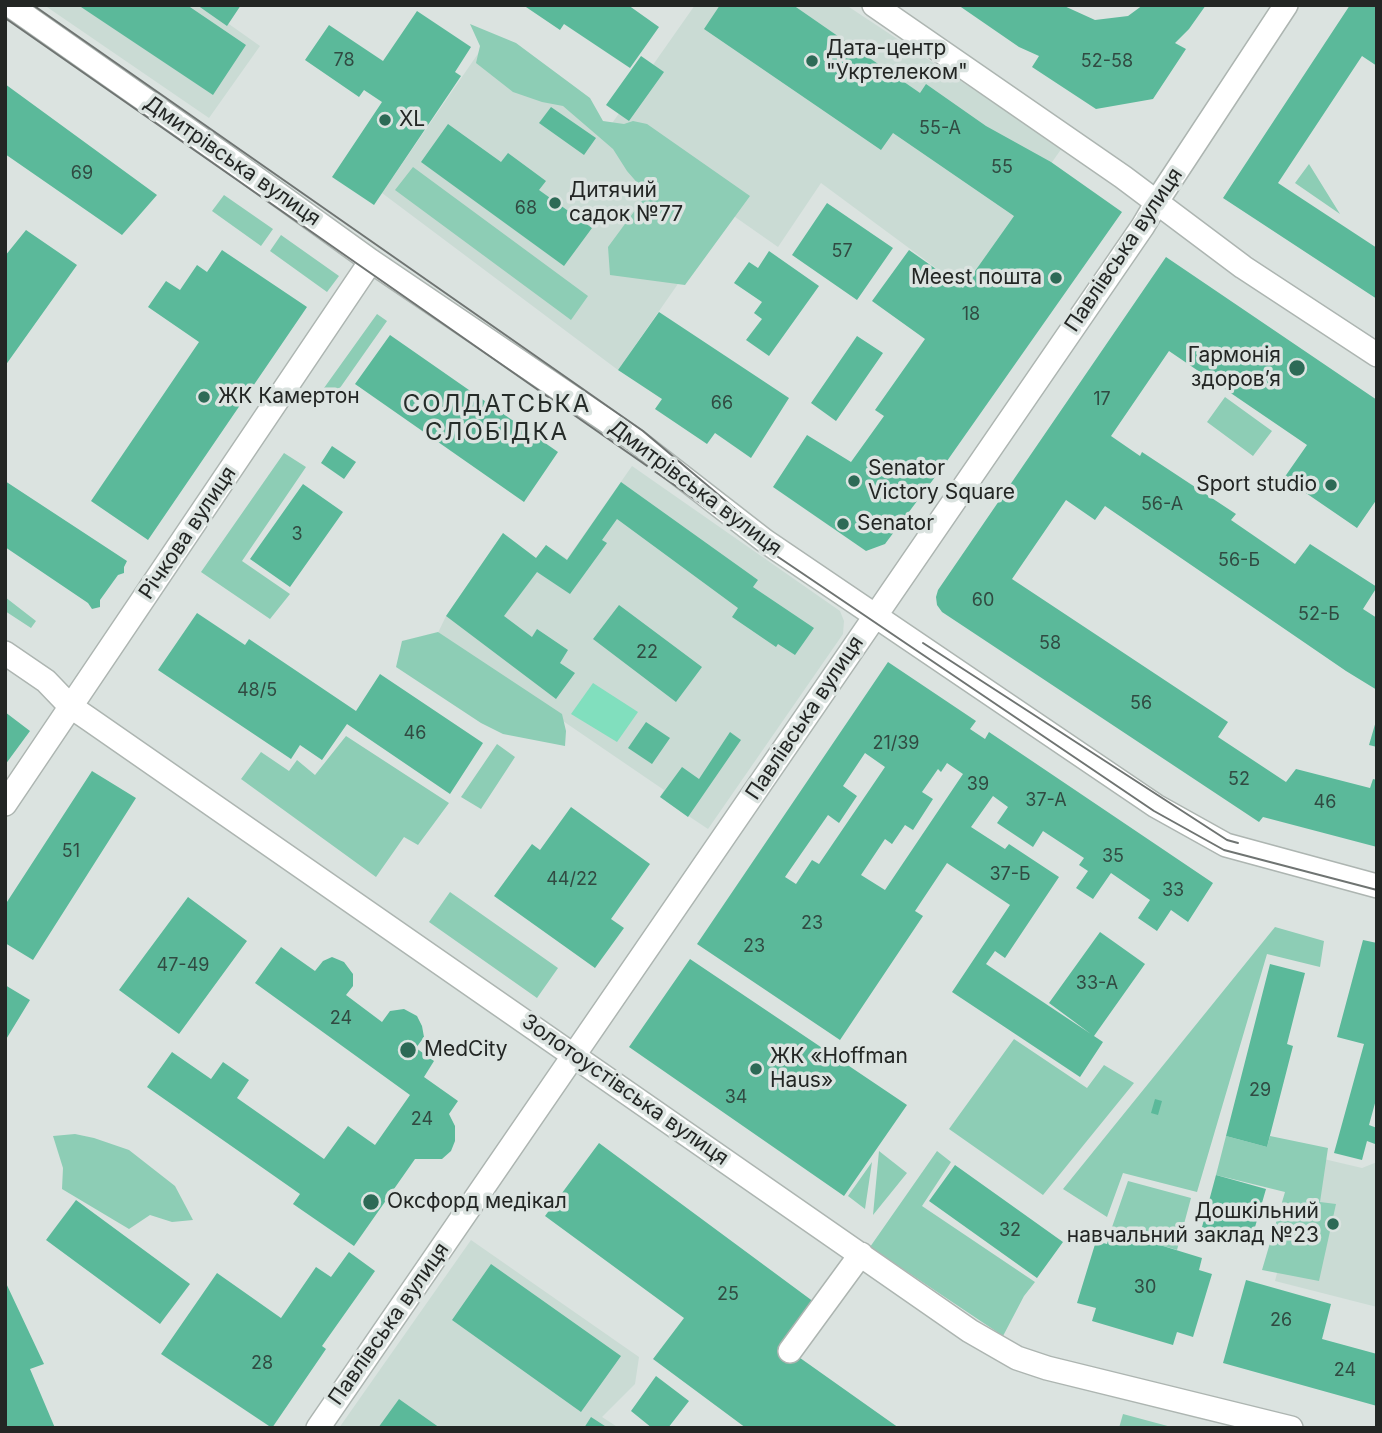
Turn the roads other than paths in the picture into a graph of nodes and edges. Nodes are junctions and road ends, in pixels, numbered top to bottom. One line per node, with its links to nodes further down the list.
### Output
1 (10, 5): 5 (street, Дмитрівська вулиця)
2 (874, 5): 4 (street)
3 (1286, 5): 4 (street, Павлівська вулиця)
4 (1157, 204): 6 (street); 7 (street, Павлівська вулиця)
5 (371, 261): 7 (street, Дмитрівська вулиця); 9 (street, Річкова вулиця)
6 (1377, 355)
7 (874, 616): 11 (street, Дмитрівська вулиця); 12 (street, Павлівська вулиця)
8 (5, 653): 9 (street, Золотоустівська вулиця)
9 (70, 706): 10 (street, Річкова вулиця); 12 (street, Золотоустівська вулиця)
10 (5, 804)
11 (1377, 886)
12 (575, 1055): 13 (street, Золотоустівська вулиця); 15 (street, Павлівська вулиця)
13 (861, 1254): 14 (street); 16 (street, Золотоустівська вулиця)
14 (790, 1351)
15 (318, 1428)
16 (1291, 1428)

